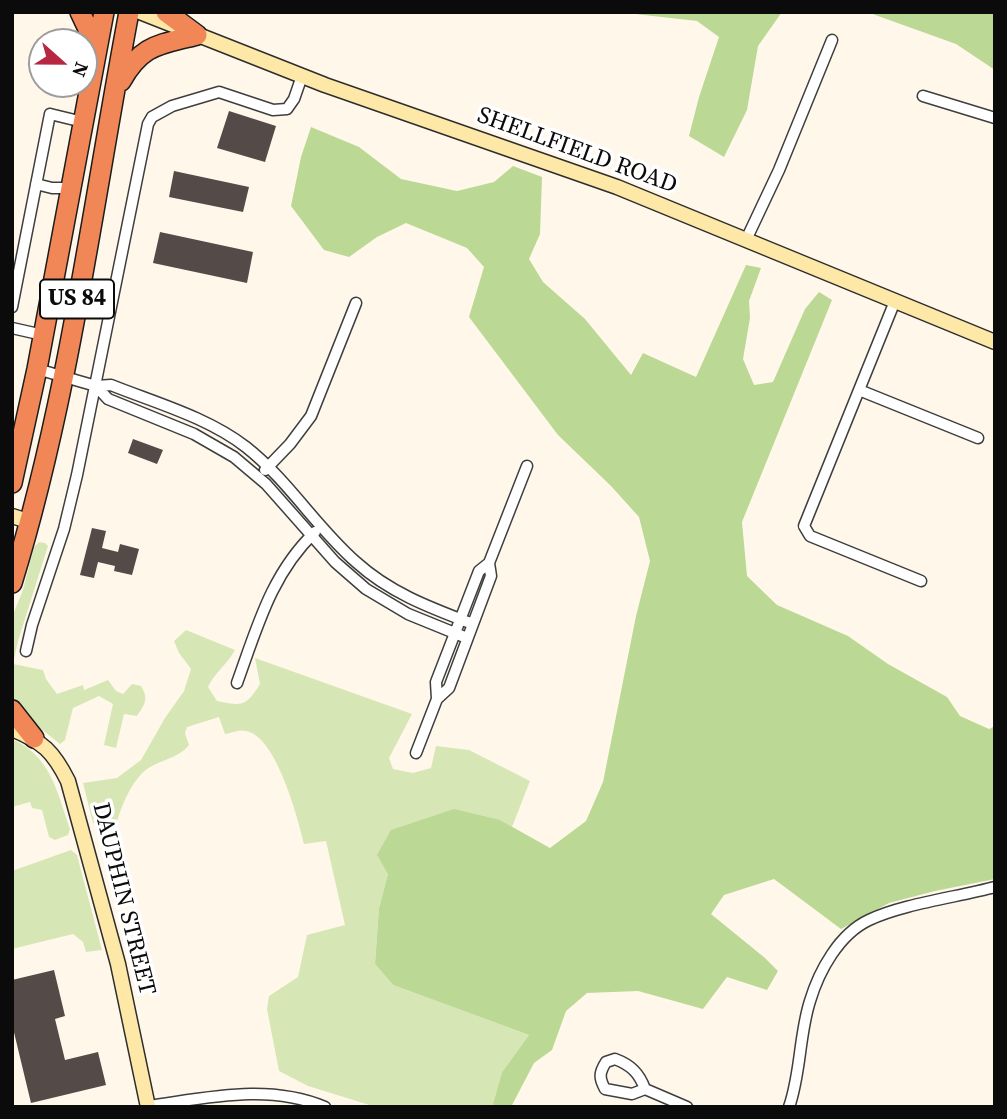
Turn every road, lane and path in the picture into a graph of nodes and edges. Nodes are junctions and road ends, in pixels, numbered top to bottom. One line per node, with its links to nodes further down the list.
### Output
1 (80, 12): 6 (highway)
2 (104, 12): 9 (highway, US 84)
3 (130, 12): 11 (highway, US 84)
4 (140, 12): 7 (street, SHELLFIELD ROAD)
5 (166, 12): 7 (highway)
6 (88, 28)
7 (197, 36): 10 (street, SHELLFIELD ROAD); 11 (highway)
8 (832, 40): 19 (street)
9 (98, 43)
10 (302, 76): 19 (street, SHELLFIELD ROAD); 28 (street)
11 (114, 93): 18 (highway, US 84)
12 (923, 96): 14 (street)
13 (88, 98): 15 (highway, US 84)
14 (995, 118)
15 (83, 122): 16 (street); 17 (highway, US 84)
16 (36, 184): 17 (street); 22 (street)
17 (62, 188): 18 (highway); 24 (highway, US 84)
18 (91, 219): 27 (highway, US 84)
19 (747, 240): 20 (street, SHELLFIELD ROAD)
20 (895, 301): 25 (street, SHELLFIELD ROAD); 29 (street)
21 (356, 303): 31 (street)
22 (12, 307)
23 (12, 328): 24 (street)
24 (43, 335): 26 (highway, US 84)
25 (995, 342)
26 (37, 369): 27 (street); 34 (highway, US 84)
27 (63, 375): 28 (street); 35 (highway, US 84)
28 (96, 386): 31 (street); 33 (street); 45 (street)
29 (859, 390): 30 (street); 39 (street)
30 (978, 438)
31 (268, 466): 33 (street); 36 (street)
32 (527, 466): 38 (street)
33 (258, 477): 37 (street)
34 (12, 483)
35 (22, 519): 40 (highway, US 84)
36 (322, 526): 37 (street); 41 (street)
37 (312, 536): 43 (street); 46 (street)
38 (489, 563): 41 (street); 42 (street)
39 (921, 581)
40 (12, 583)
41 (460, 620): 42 (street); 43 (street)
42 (473, 624): 44 (street)
43 (455, 633): 44 (street); 47 (street)
44 (467, 638): 47 (street)
45 (26, 651)
46 (237, 683)
47 (437, 699): 51 (street)
48 (12, 710): 50 (highway)
49 (12, 729): 50 (street, DAUPHIN STREET)
50 (34, 738): 54 (street, DAUPHIN STREET)
51 (416, 753)
52 (995, 887): 57 (street)
53 (645, 1089): 56 (street)
54 (148, 1107): 55 (street)
55 (325, 1107)
56 (687, 1107)
57 (789, 1107)

